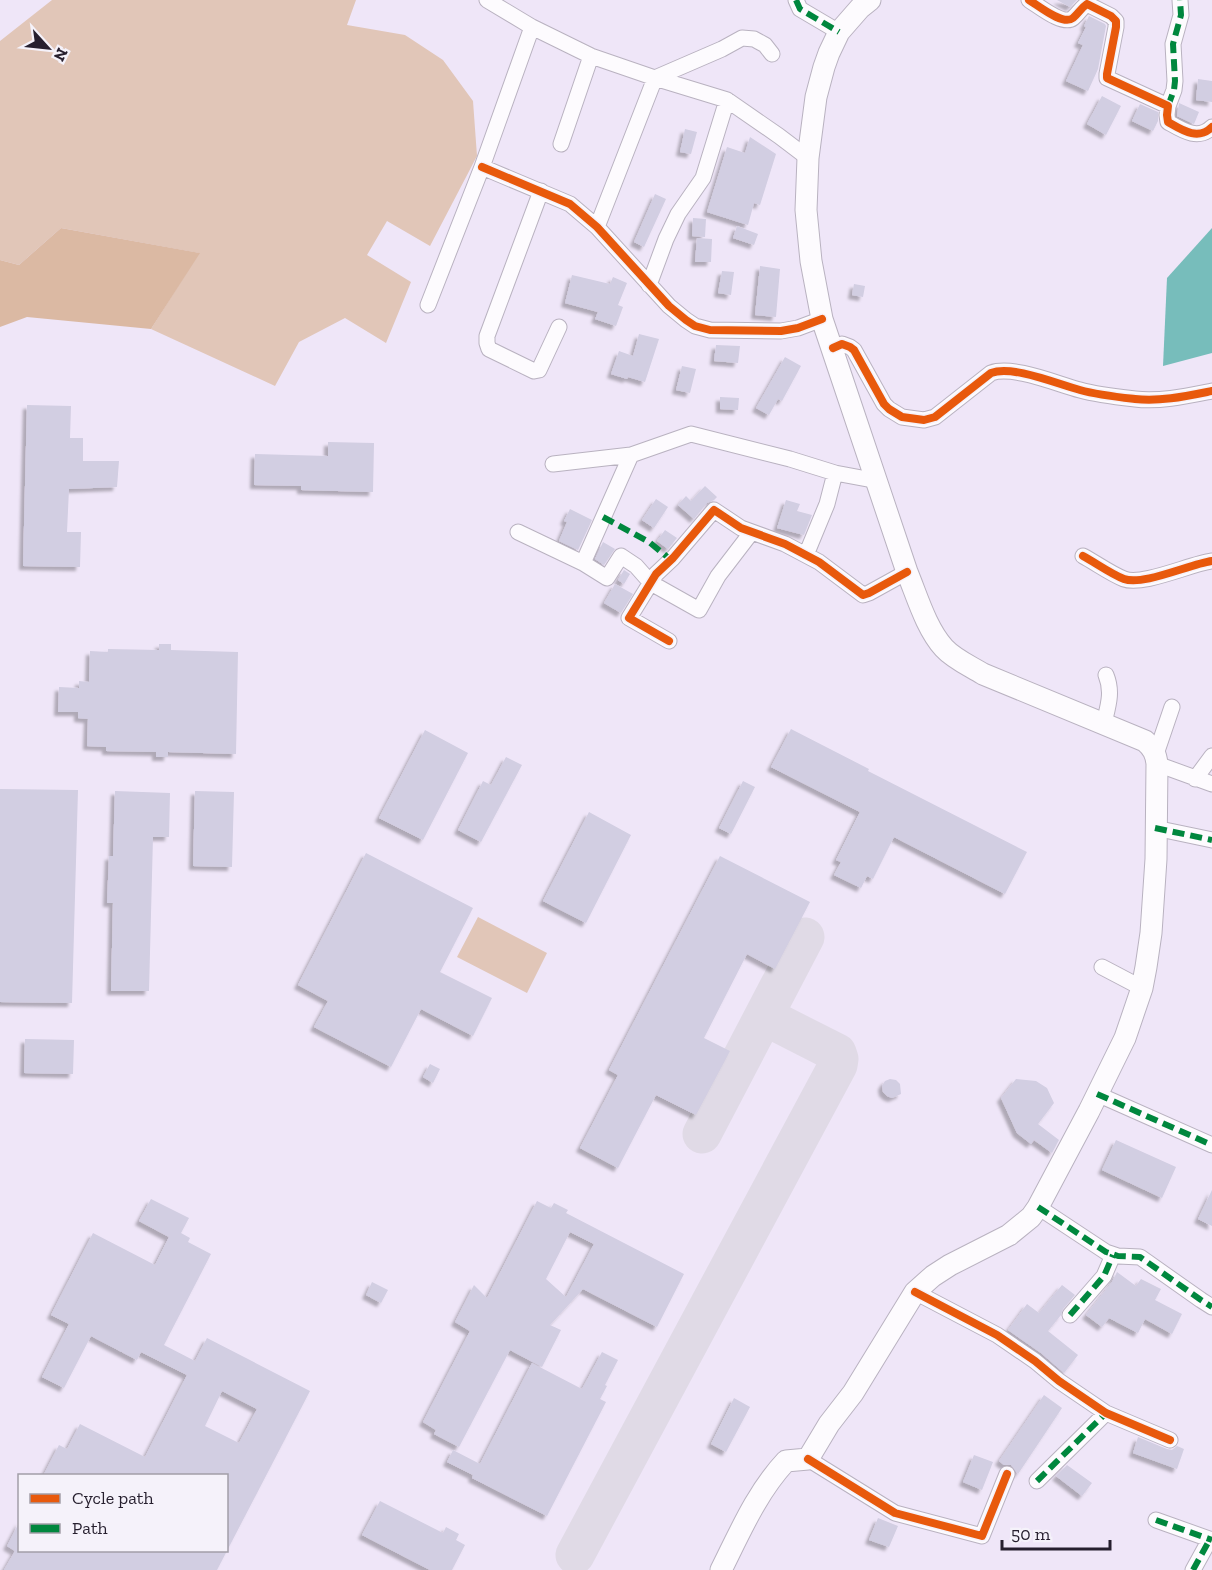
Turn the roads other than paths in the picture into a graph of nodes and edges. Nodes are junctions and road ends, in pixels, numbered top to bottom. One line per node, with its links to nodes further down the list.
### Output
1 (487, 0): 6 (street)
2 (796, 0): 7 (street)
3 (870, 0): 7 (main road)
4 (1029, 0): 12 (street)
5 (1180, 0): 12 (street)
6 (532, 27): 9 (street); 16 (street)
7 (839, 32): 15 (main road)
8 (772, 54): 10 (street)
9 (591, 56): 10 (street); 14 (street)
10 (655, 78): 11 (street); 18 (street)
11 (727, 100): 15 (street); 19 (street)
12 (1168, 106): 13 (street)
13 (1212, 127)
14 (561, 144)
15 (808, 158): 21 (main road)
16 (482, 167): 17 (street); 20 (street)
17 (542, 191): 18 (street); 22 (street)
18 (597, 227): 19 (street)
19 (649, 285): 21 (street)
20 (428, 305)
21 (822, 319): 23 (main road)
22 (559, 327)
23 (833, 348): 24 (street); 28 (main road)
24 (1212, 391)
25 (631, 454): 26 (street); 27 (street); 34 (street)
26 (553, 464)
27 (835, 473): 28 (street); 31 (street)
28 (878, 481): 35 (main road)
29 (518, 532): 34 (street)
30 (751, 533): 31 (street); 36 (street); 36 (street)
31 (806, 555): 35 (street)
32 (1083, 556): 33 (street)
33 (1212, 561)
34 (583, 563): 36 (street)
35 (907, 572): 40 (main road)
36 (651, 583): 37 (street)
37 (669, 641)
38 (1106, 675): 40 (street)
39 (1172, 707): 42 (street)
40 (1104, 723): 42 (main road)
41 (1212, 756): 43 (street)
42 (1157, 759): 43 (street); 45 (main road)
43 (1195, 779): 44 (street)
44 (1212, 784)
45 (1155, 828): 46 (street); 48 (main road)
46 (1212, 840)
47 (1102, 967): 48 (street)
48 (1142, 988): 49 (main road)
49 (1097, 1094): 50 (street); 51 (main road)
50 (1212, 1145)
51 (1038, 1207): 52 (street); 53 (main road)
52 (1113, 1255): 54 (street); 55 (street)
53 (915, 1292): 56 (street); 58 (main road)
54 (1212, 1307)
55 (1070, 1315)
56 (1106, 1413): 57 (street); 60 (street)
57 (1170, 1440)
58 (808, 1459): 59 (street); 63 (main road)
59 (1006, 1474)
60 (1037, 1481)
61 (1156, 1520): 62 (street)
62 (1211, 1539): 64 (street)
63 (721, 1570)
64 (1193, 1570)

